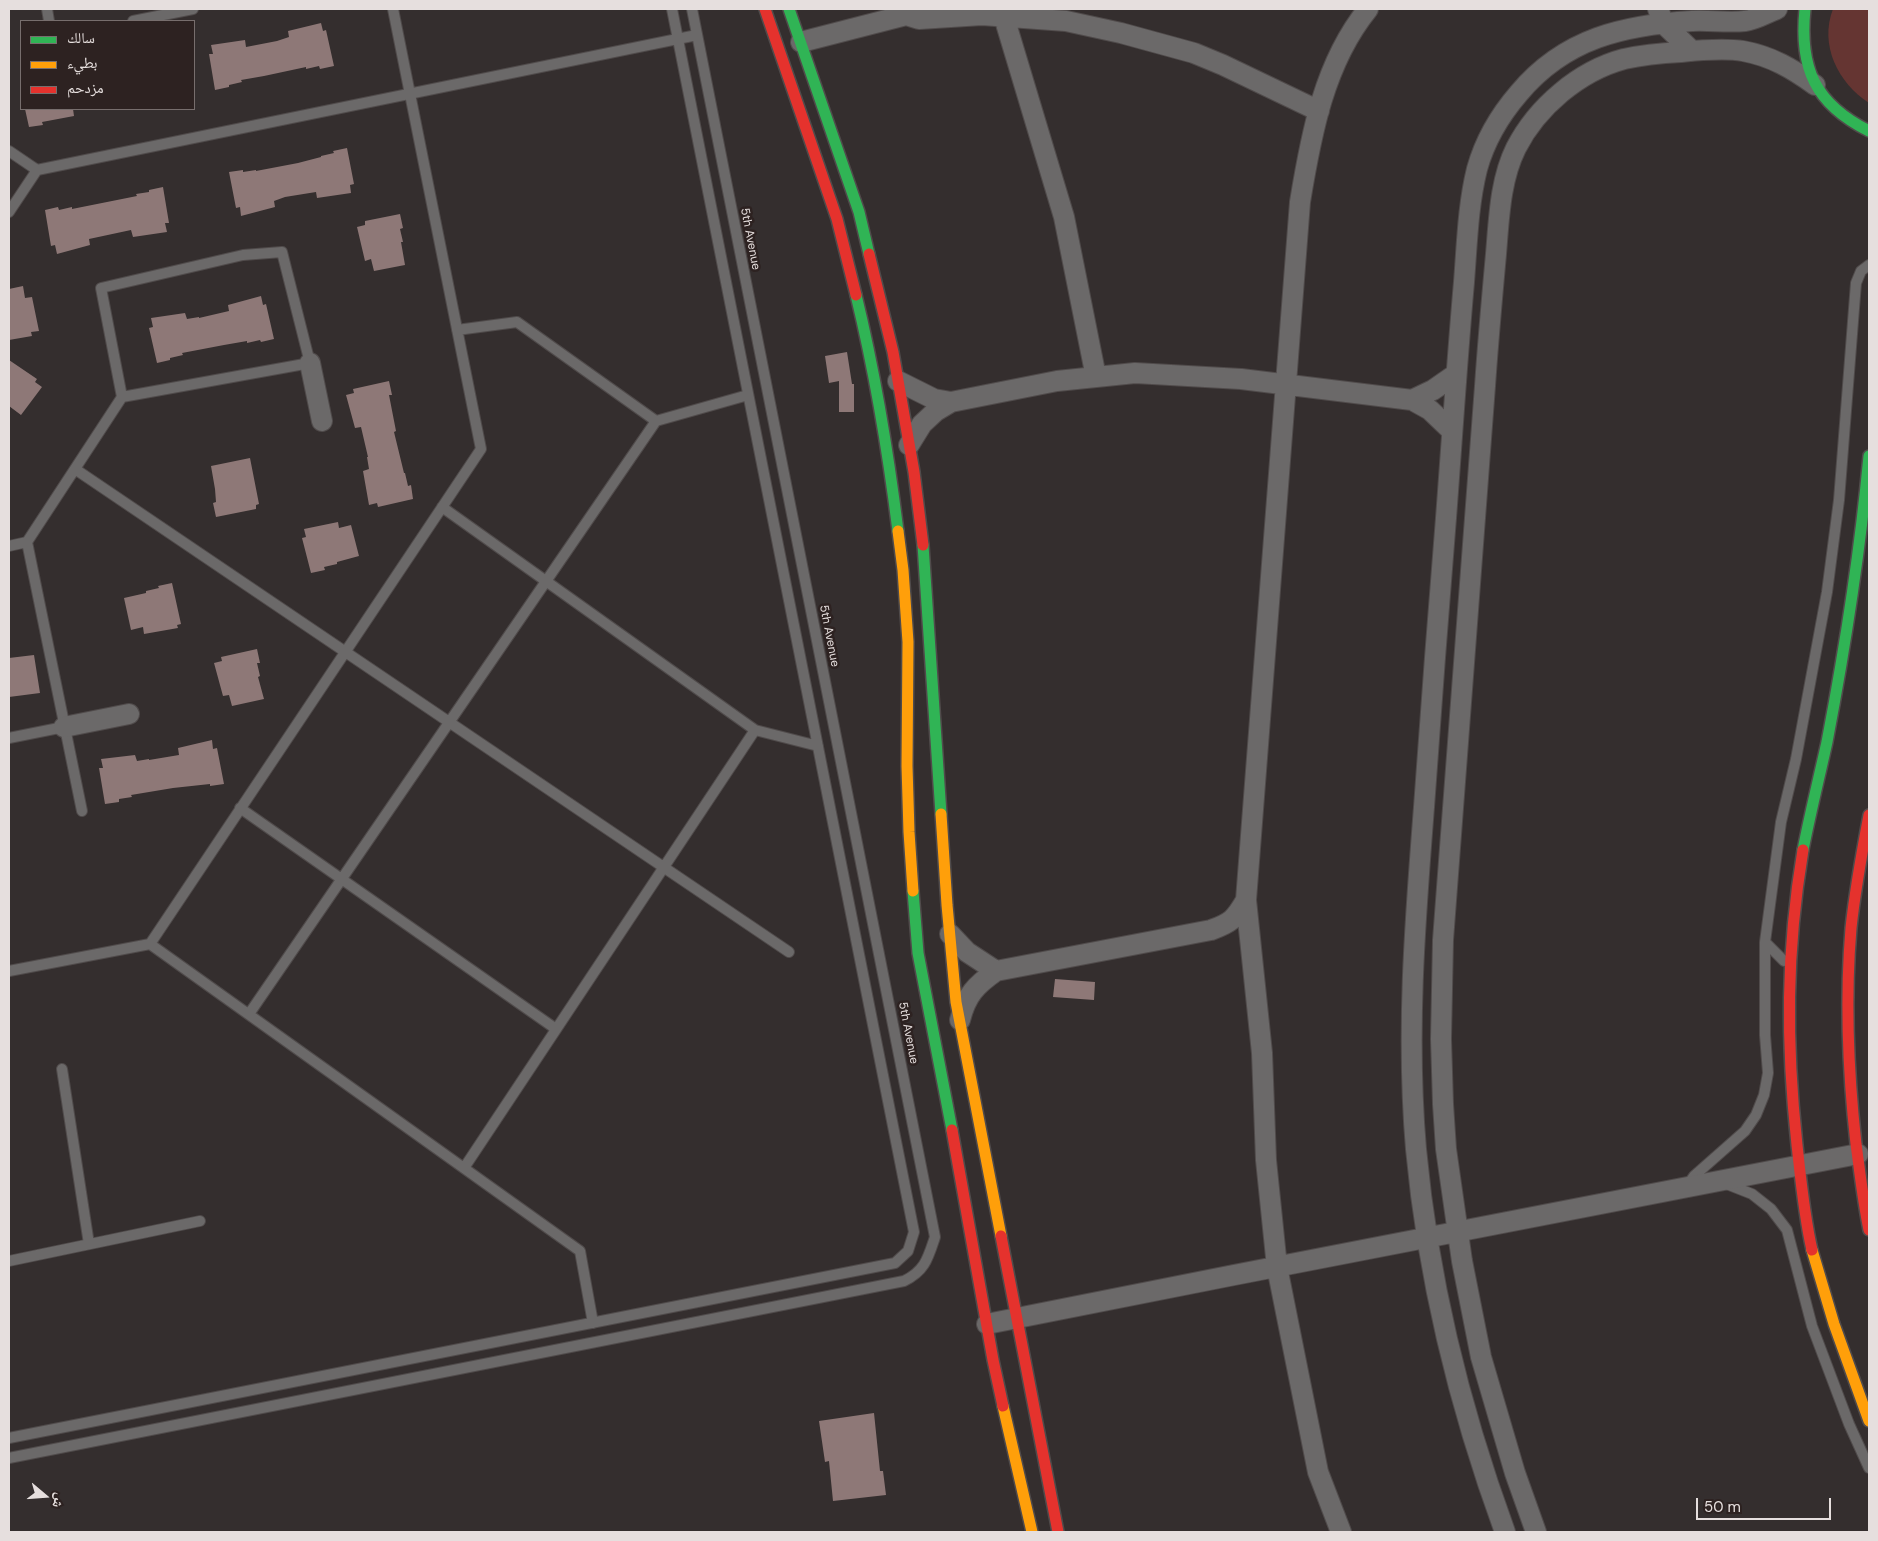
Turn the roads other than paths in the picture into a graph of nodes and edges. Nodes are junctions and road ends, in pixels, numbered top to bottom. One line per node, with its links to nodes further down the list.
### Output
1 (193, 9): 12 (lane)
2 (393, 9): 18 (lane)
3 (672, 9): 14 (lane)
4 (692, 9): 13 (lane, 5th Avenue)
5 (765, 9): 84 (main road)
6 (789, 9): 15 (main road)
7 (1368, 9): 19 (street)
8 (1777, 9): 10 (street)
9 (1805, 9): 17 (main road)
10 (1661, 16): 16 (street); 28 (street)
11 (1004, 17): 15 (street); 19 (street); 29 (street)
12 (138, 20)
13 (698, 35): 14 (lane); 87 (lane, 5th Avenue)
14 (678, 40): 18 (lane); 32 (lane)
15 (801, 42): 30 (main road)
16 (1692, 51): 17 (street); 77 (street)
17 (1815, 85): 20 (main road)
18 (410, 94): 23 (lane); 26 (lane)
19 (1320, 111): 31 (street)
20 (1864, 129): 21 (main road)
21 (1869, 142)
22 (9, 151): 23 (lane)
23 (37, 170): 24 (lane)
24 (9, 212)
25 (1869, 265): 60 (lane)
26 (458, 330): 37 (lane); 42 (lane)
27 (310, 363): 33 (lane); 33 (lane); 36 (street)
28 (1456, 374): 34 (street); 38 (street)
29 (1096, 377): 31 (street); 35 (street)
30 (898, 381): 35 (street); 39 (main road)
31 (1286, 384): 34 (street); 58 (street)
32 (748, 395): 37 (lane); 52 (lane)
33 (122, 397): 41 (lane)
34 (1412, 400): 38 (street)
35 (951, 402): 39 (street)
36 (322, 420)
37 (656, 422): 45 (lane)
38 (1452, 431): 78 (street)
39 (910, 445): 59 (main road)
40 (1869, 456): 63 (main road)
41 (75, 469): 43 (lane); 46 (lane)
42 (442, 507): 45 (lane); 46 (lane)
43 (27, 542): 44 (lane); 49 (lane)
44 (9, 546)
45 (546, 581): 48 (lane); 50 (lane)
46 (346, 651): 48 (lane); 53 (lane)
47 (129, 714): 49 (street)
48 (450, 722): 56 (lane); 57 (lane)
49 (64, 727): 51 (lane); 54 (lane)
50 (755, 730): 52 (lane); 56 (lane)
51 (9, 738)
52 (818, 746): 83 (lane)
53 (240, 808): 57 (lane); 61 (lane)
54 (82, 811)
55 (1869, 814): 70 (main road)
56 (664, 867): 62 (lane); 68 (lane)
57 (341, 879): 66 (lane); 68 (lane)
58 (1246, 900): 64 (street); 81 (street)
59 (950, 934): 64 (street); 67 (main road)
60 (1765, 942): 63 (lane); 74 (lane)
61 (150, 944): 65 (lane); 66 (lane)
62 (789, 952)
63 (1790, 968): 71 (main road)
64 (996, 971): 67 (street)
65 (9, 972)
66 (248, 1014): 72 (lane)
67 (960, 1022): 82 (main road)
68 (556, 1030): 72 (lane)
69 (62, 1068): 79 (lane)
70 (1858, 1154): 71 (street); 76 (main road)
71 (1800, 1166): 73 (street); 85 (main road)
72 (464, 1168): 83 (lane)
73 (1718, 1181): 74 (street); 88 (lane)
74 (1687, 1187): 77 (street)
75 (200, 1221): 79 (lane)
76 (1869, 1230)
77 (1457, 1231): 78 (street); 93 (street)
78 (1428, 1236): 81 (street); 92 (street)
79 (89, 1244): 80 (lane)
80 (9, 1261)
81 (1278, 1267): 82 (street); 91 (street)
82 (1017, 1318): 84 (street); 90 (main road)
83 (593, 1323): 86 (lane)
84 (987, 1324): 89 (main road)
85 (1869, 1422)
86 (9, 1438)
87 (9, 1458)
88 (1869, 1468)
89 (1032, 1532)
90 (1058, 1532)
91 (1341, 1532)
92 (1505, 1532)
93 (1536, 1532)

